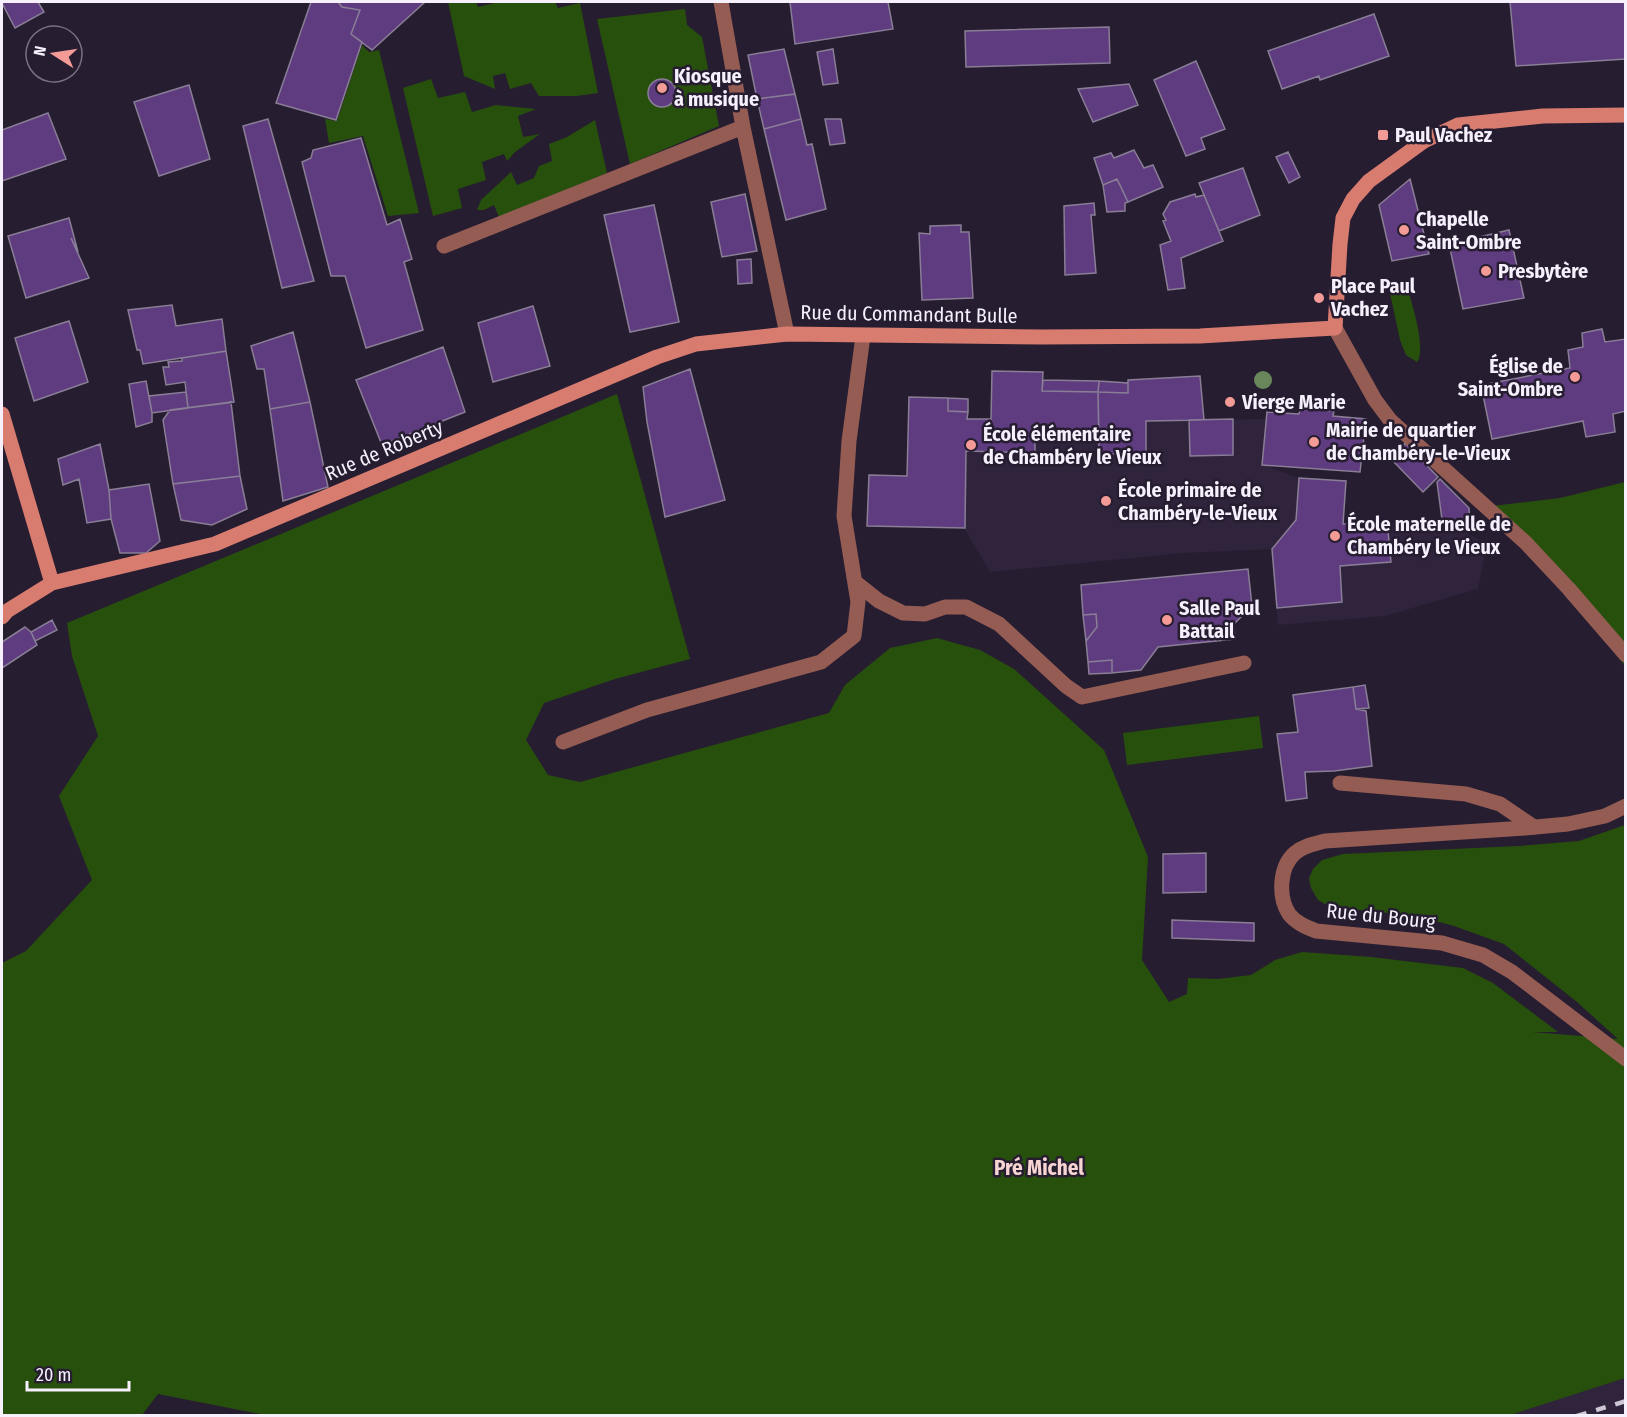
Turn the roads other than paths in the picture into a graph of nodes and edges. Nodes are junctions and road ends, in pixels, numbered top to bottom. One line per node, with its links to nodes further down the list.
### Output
1 (721, 2): 3 (street, Rue du Commandant Bulle)
2 (1626, 115): 5 (street)
3 (743, 127): 4 (street); 6 (street, Rue du Commandant Bulle)
4 (444, 246)
5 (1335, 328): 7 (street, Rue du Commandant Bulle); 12 (street)
6 (787, 334): 7 (street, Rue du Commandant Bulle); 10 (street, Rue de Roberty)
7 (863, 336): 9 (street)
8 (2, 414): 10 (street)
9 (855, 582): 13 (street); 14 (street)
10 (52, 583): 11 (street, Rue de Roberty)
11 (3, 613)
12 (1626, 655)
13 (1244, 663)
14 (563, 742)
15 (1340, 783): 17 (street)
16 (1626, 806): 17 (street, Rue du Bourg)
17 (1534, 827): 18 (street, Rue du Bourg)
18 (1626, 1059)

